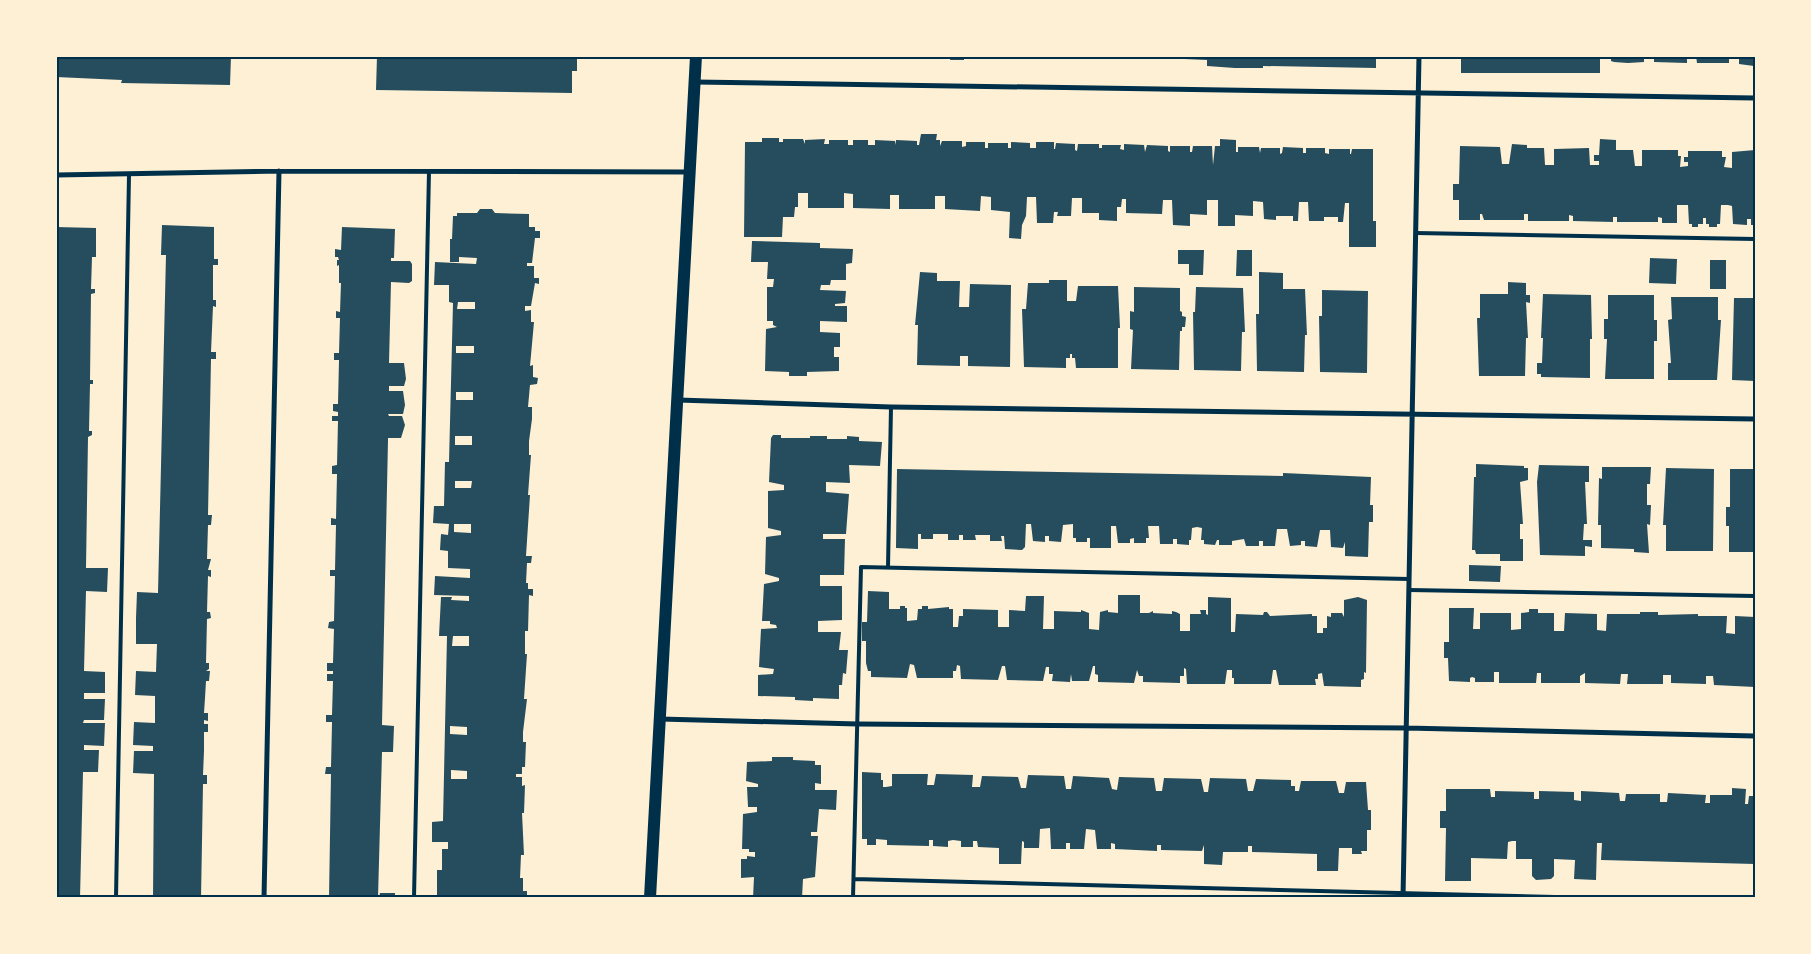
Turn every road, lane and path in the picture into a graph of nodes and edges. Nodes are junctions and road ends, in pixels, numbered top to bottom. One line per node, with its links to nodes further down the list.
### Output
1 (696, 56): 3 (main road)
2 (1419, 56): 4 (street)
3 (695, 82): 4 (street); 8 (main road)
4 (1418, 92): 5 (street); 11 (street)
5 (1755, 98)
6 (279, 171): 7 (street); 10 (street); 28 (street)
7 (429, 172): 8 (street); 29 (lane)
8 (689, 172): 13 (main road)
9 (56, 175): 10 (street)
10 (129, 175): 27 (lane)
11 (1416, 233): 12 (lane); 15 (street)
12 (1755, 239)
13 (677, 400): 14 (street); 21 (main road)
14 (891, 407): 15 (street); 17 (lane)
15 (1412, 412): 16 (street); 18 (street)
16 (1755, 419)
17 (888, 567): 18 (lane); 22 (lane)
18 (1409, 578): 19 (street)
19 (1409, 590): 20 (lane); 23 (street)
20 (1755, 596)
21 (660, 719): 22 (street); 30 (main road)
22 (858, 724): 23 (street); 25 (lane)
23 (1406, 728): 24 (street); 26 (street)
24 (1755, 736)
25 (854, 879): 26 (lane); 31 (lane)
26 (1403, 895): 32 (lane)
27 (116, 898)
28 (264, 898)
29 (414, 898)
30 (650, 898)
31 (853, 898)
32 (1596, 898)

